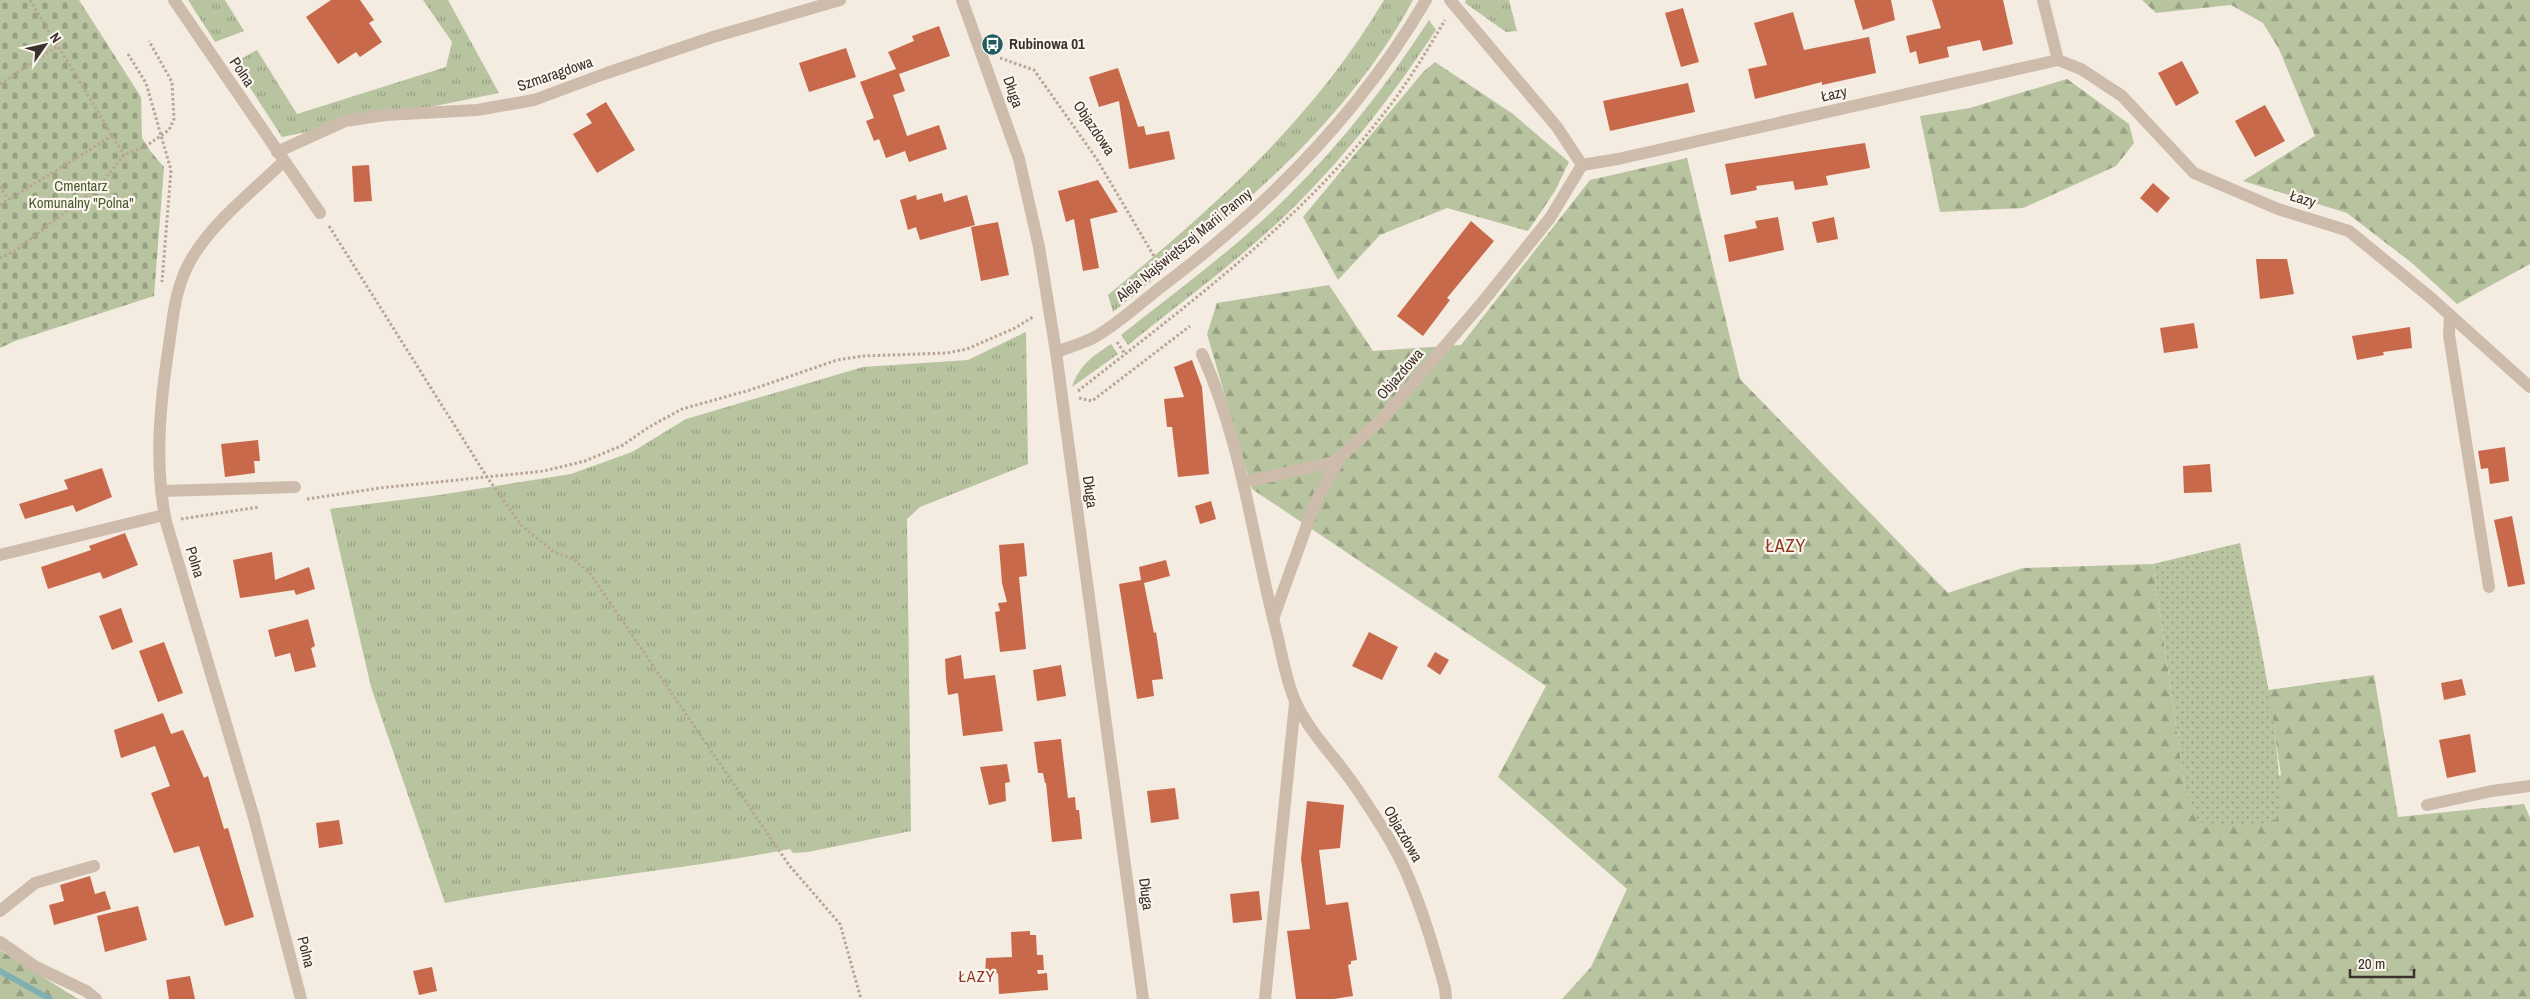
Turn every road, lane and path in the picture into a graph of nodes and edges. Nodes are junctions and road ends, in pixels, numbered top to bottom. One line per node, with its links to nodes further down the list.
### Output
1 (30, 0): 9 (path)
2 (174, 0): 17 (street, Polna)
3 (840, 0): 17 (street, Szmaragdowa)
4 (962, 0): 10 (street, Długa)
5 (1426, 0): 24 (street, Aleja Najświętszej Marii Panny)
6 (1450, 0): 18 (street)
7 (2043, 0): 12 (street)
8 (149, 41): 15 (path)
9 (58, 46): 13 (path); 14 (path)
10 (981, 51): 24 (path, Objazdowa); 30 (street, Długa)
11 (128, 54): 15 (path)
12 (2058, 60): 18 (street, Łazy); 27 (street, Łazy)
13 (0, 84)
14 (112, 136): 16 (path); 20 (path)
15 (160, 137): 16 (path); 25 (path)
16 (124, 155): 23 (path)
17 (280, 157): 22 (street, Polna); 25 (street, Polna)
18 (1582, 165): 35 (street, Objazdowa)
19 (0, 186): 20 (path)
20 (8, 199): 21 (path)
21 (0, 206)
22 (320, 213): 36 (path)
23 (0, 258)
24 (1169, 281): 30 (street, Aleja Najświętszej Marii Panny)
25 (178, 291): 39 (street, Polna)
26 (1036, 315): 36 (path)
27 (2450, 315): 33 (street, Łazy); 44 (street)
28 (1190, 326): 34 (path)
29 (1116, 341): 31 (path)
30 (1056, 352): 55 (street, Długa)
31 (1125, 354)
32 (1202, 354): 37 (street, Objazdowa)
33 (2530, 387)
34 (1071, 397)
35 (1338, 461): 37 (street); 45 (street, Objazdowa)
36 (487, 477): 40 (path); 54 (path)
37 (1245, 482): 45 (street, Objazdowa)
38 (295, 487): 39 (street)
39 (161, 491): 42 (street, Polna)
40 (303, 500)
41 (264, 506): 42 (path)
42 (165, 518): 43 (street); 53 (street, Polna)
43 (0, 555)
44 (2488, 587)
45 (1273, 619): 46 (street, Objazdowa)
46 (1296, 703): 56 (street, Objazdowa); 57 (street, Objazdowa)
47 (2530, 786): 48 (street)
48 (2428, 805)
49 (94, 866): 50 (street)
50 (0, 911)
51 (0, 942): 52 (street)
52 (96, 999)
53 (301, 999)
54 (861, 999)
55 (1142, 999)
56 (1265, 999)
57 (1446, 999)

